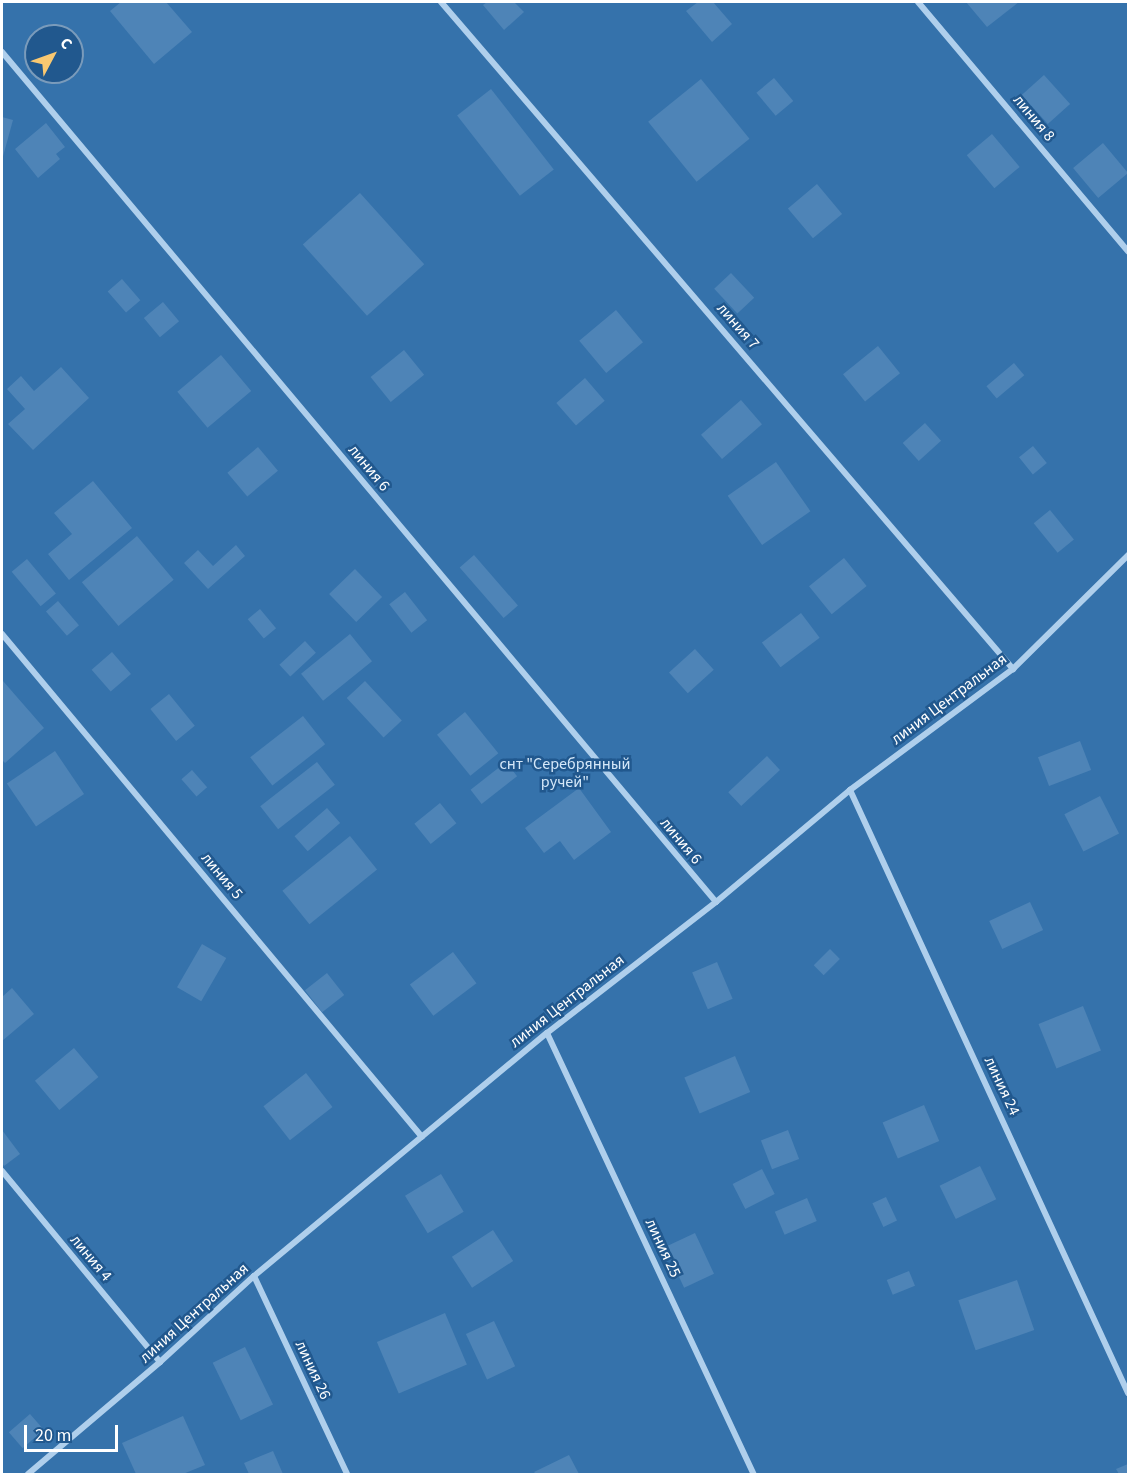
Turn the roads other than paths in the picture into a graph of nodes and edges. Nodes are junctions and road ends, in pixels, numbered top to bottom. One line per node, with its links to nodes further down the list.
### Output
1 (441, 2): 7 (street, линия 7)
2 (918, 2): 4 (street, линия 8)
3 (2, 52): 9 (street, линия 6)
4 (1128, 251)
5 (1128, 555): 7 (street, линия Центральная)
6 (2, 634): 11 (street, линия 5)
7 (1013, 669): 8 (street, линия Центральная)
8 (850, 790): 9 (street, линия Центральная); 15 (street, линия 24)
9 (716, 902): 10 (street, линия Центральная)
10 (547, 1033): 11 (street, линия Центральная); 18 (street, линия 25)
11 (422, 1137): 13 (street, линия Центральная)
12 (2, 1171): 14 (street, линия 4)
13 (254, 1276): 14 (street, линия Центральная); 17 (street, линия 26)
14 (160, 1362): 16 (street, линия Центральная)
15 (1128, 1393)
16 (28, 1474)
17 (347, 1474)
18 (754, 1474)

